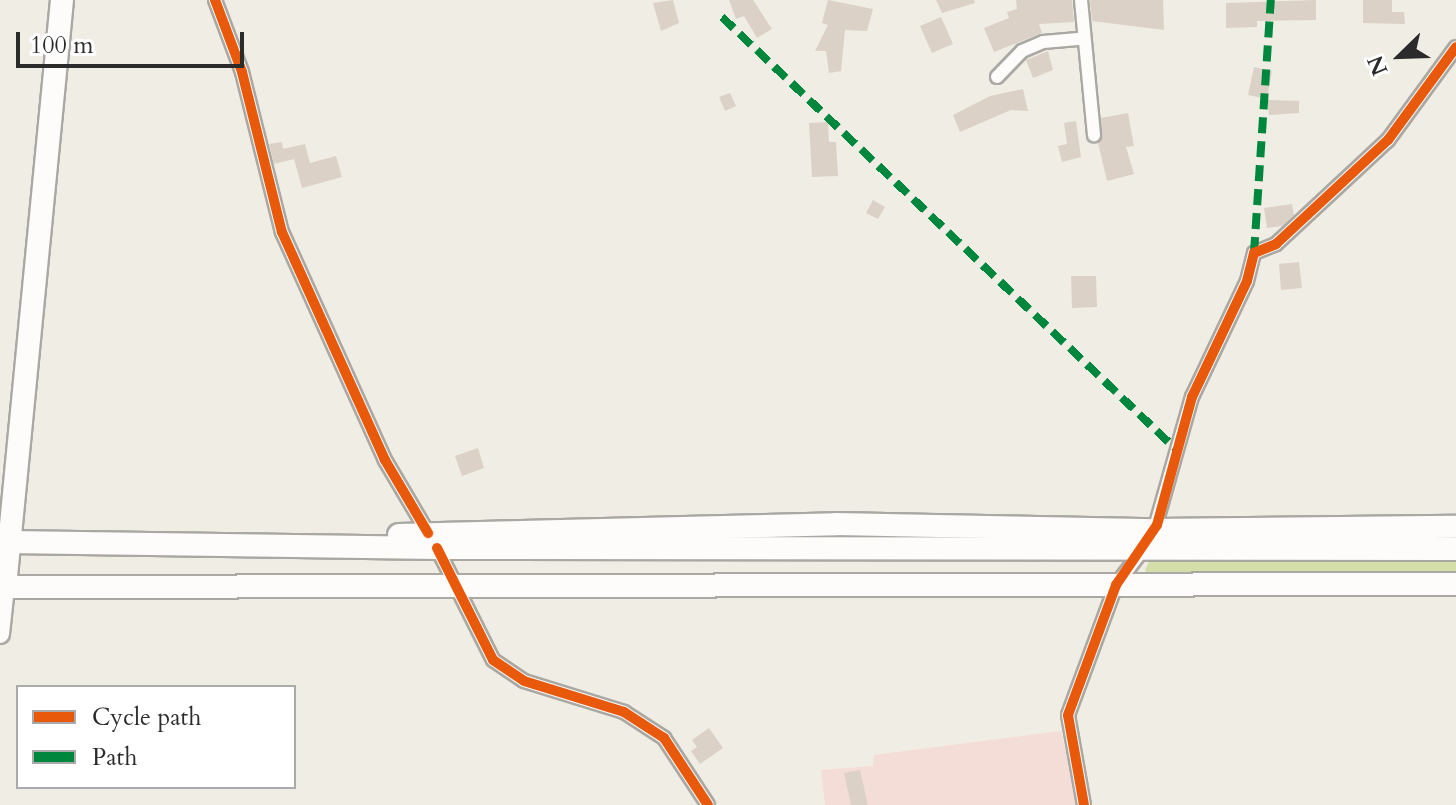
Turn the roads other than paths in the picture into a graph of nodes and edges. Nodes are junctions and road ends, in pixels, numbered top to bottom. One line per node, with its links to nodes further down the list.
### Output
1 (62, 0): 11 (highway)
2 (215, 0): 10 (street)
3 (1081, 0): 4 (street)
4 (1081, 39): 6 (street); 7 (street)
5 (1456, 47): 9 (street)
6 (997, 77)
7 (1094, 135)
8 (1456, 527): 9 (highway)
9 (1155, 530): 10 (highway); 13 (street)
10 (432, 541): 11 (highway); 13 (highway); 14 (street)
11 (8, 542): 17 (highway)
12 (1456, 549): 13 (highway)
13 (1142, 551): 16 (street)
14 (458, 584): 16 (highway); 17 (highway); 19 (street)
15 (1456, 584): 16 (highway)
16 (1116, 585): 20 (street)
17 (5, 587): 18 (main road)
18 (0, 634)
19 (708, 805)
20 (1084, 805)

